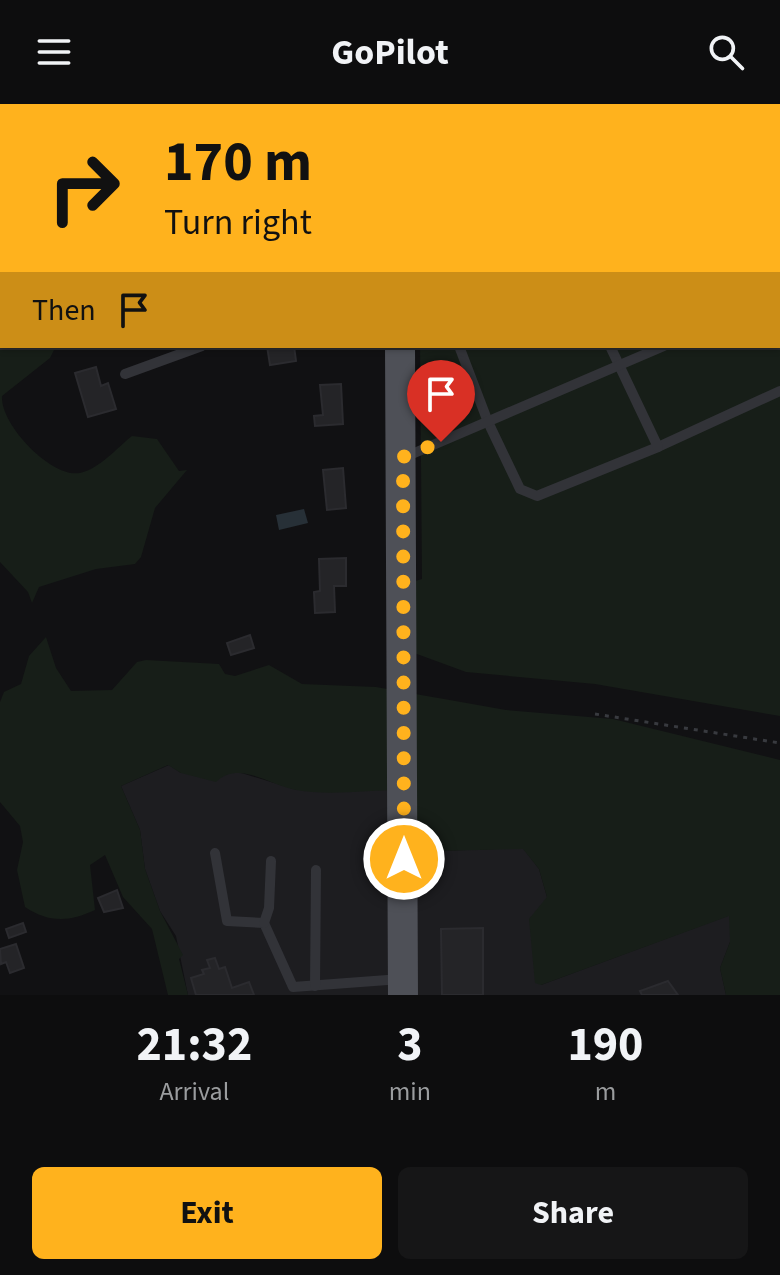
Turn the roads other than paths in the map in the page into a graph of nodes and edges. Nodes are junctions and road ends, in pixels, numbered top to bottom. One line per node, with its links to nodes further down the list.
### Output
1 (196, 348): 7 (lane)
2 (400, 348): 11 (main road)
3 (460, 348): 9 (lane)
4 (611, 348): 6 (lane)
5 (659, 348): 6 (lane)
6 (619, 365): 9 (lane); 10 (lane)
7 (125, 374)
8 (780, 391): 10 (lane)
9 (488, 422): 10 (lane); 11 (lane)
10 (658, 447)
11 (403, 457): 17 (main road)
12 (215, 853): 15 (lane)
13 (271, 861): 15 (lane)
14 (316, 870): 16 (lane)
15 (264, 923): 18 (lane)
16 (315, 986): 17 (lane); 18 (lane)
17 (403, 987)
18 (295, 991)

